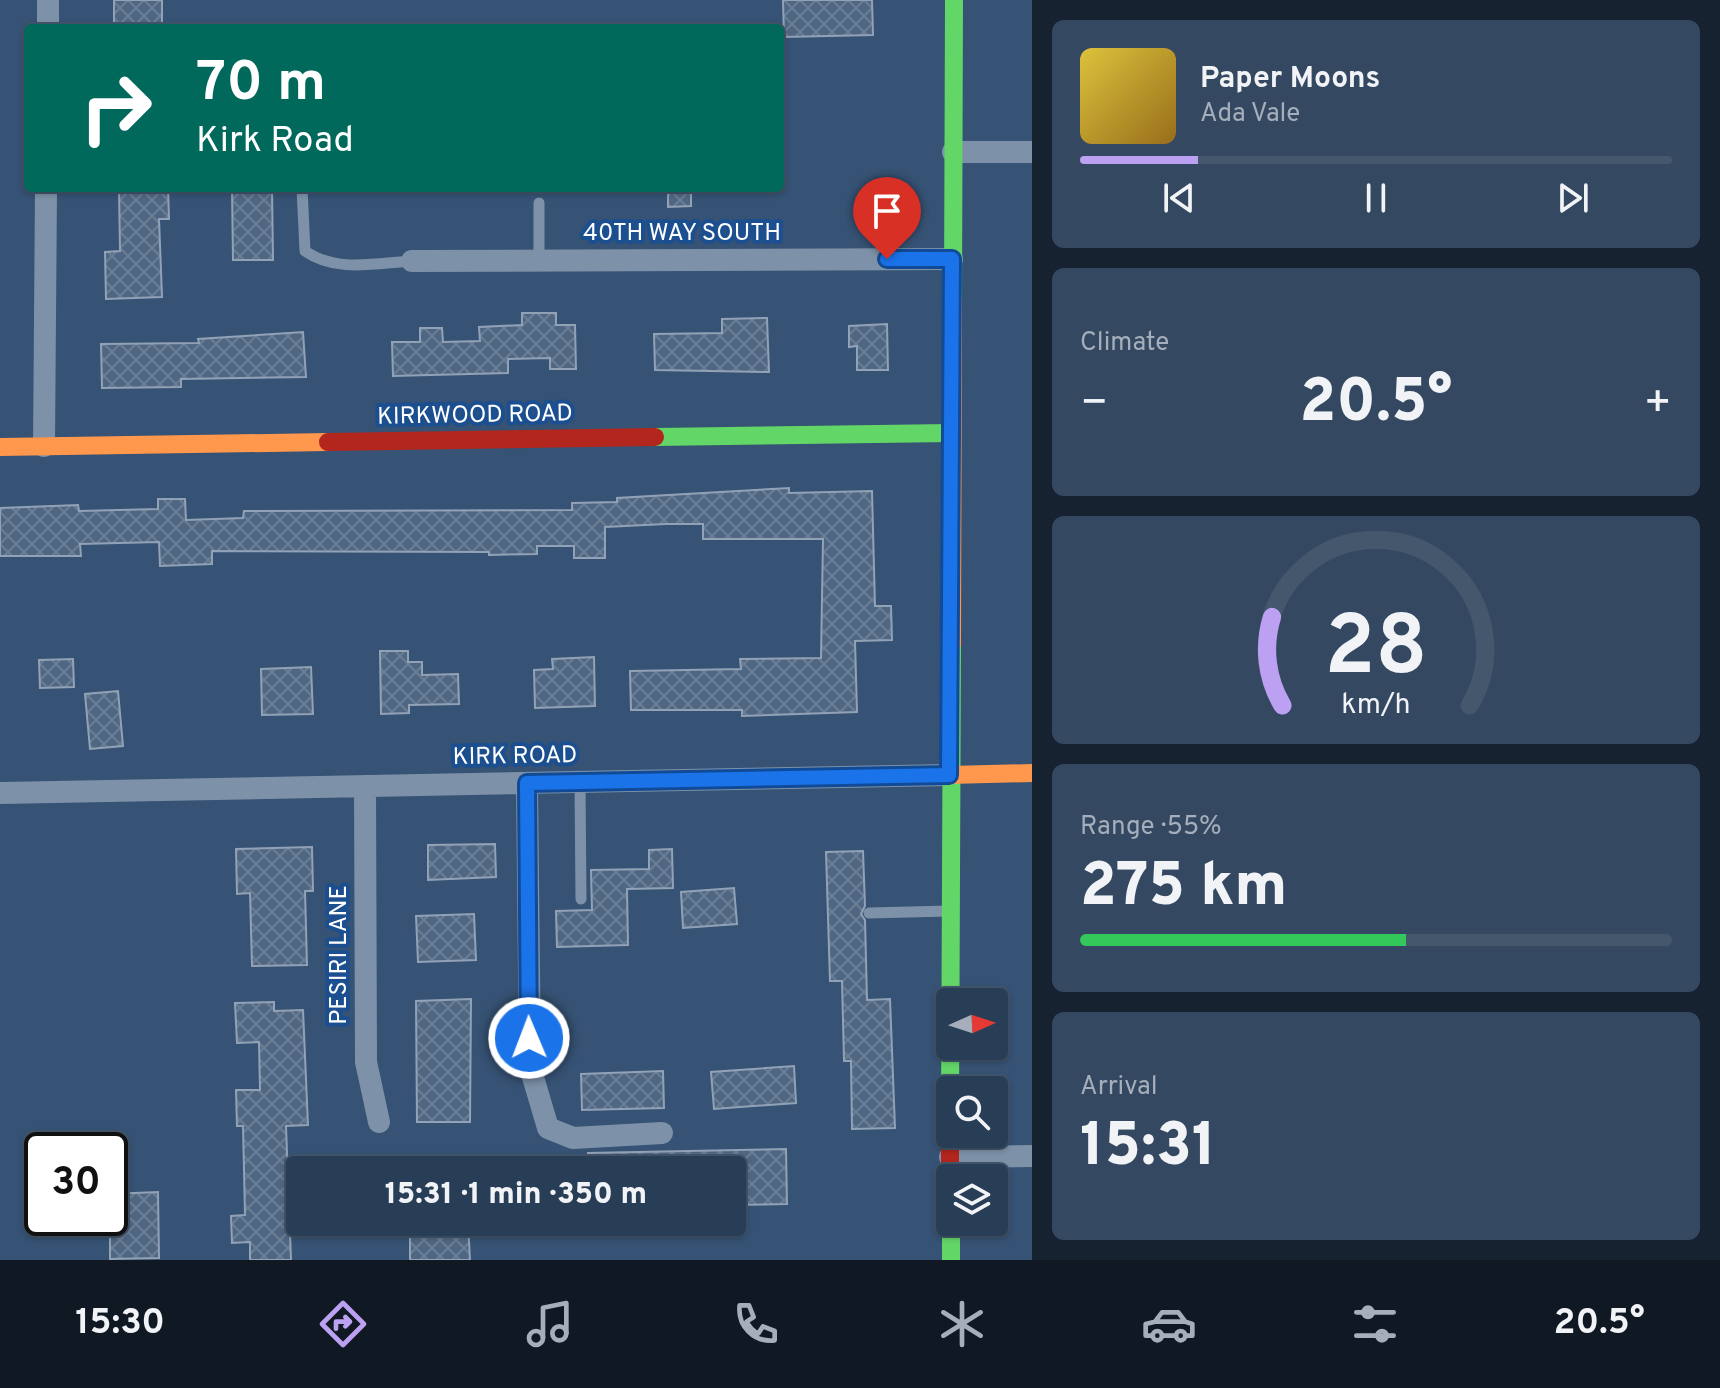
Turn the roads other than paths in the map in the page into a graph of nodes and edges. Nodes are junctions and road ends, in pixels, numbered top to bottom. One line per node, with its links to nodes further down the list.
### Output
1 (48, 0): 3 (street)
2 (954, 0): 4 (street)
3 (48, 24)
4 (953, 152): 5 (street); 9 (street)
5 (1032, 152)
6 (46, 192): 13 (street)
7 (302, 192): 10 (lane)
8 (539, 203): 11 (lane)
9 (952, 259): 11 (street, 40TH WAY SOUTH); 12 (street)
10 (412, 261): 11 (street, 40TH WAY SOUTH)
11 (539, 261)
12 (951, 433): 13 (street, KIRKWOOD ROAD); 16 (street)
13 (44, 446): 14 (street, KIRKWOOD ROAD)
14 (0, 447)
15 (1032, 773): 16 (street, KIRK ROAD)
16 (949, 775): 17 (street, KIRK ROAD); 22 (street)
17 (580, 782): 18 (street, KIRK ROAD); 21 (lane)
18 (527, 783): 19 (street, KIRK ROAD); 26 (street)
19 (365, 786): 20 (street, KIRK ROAD); 25 (street, PESIRI LANE)
20 (0, 793)
21 (581, 899)
22 (949, 911): 23 (lane); 24 (street)
23 (869, 913)
24 (950, 1076)
25 (379, 1122)
26 (662, 1133)
27 (1032, 1156): 28 (street)
28 (977, 1164)
29 (951, 1236): 30 (street)
30 (951, 1260)

